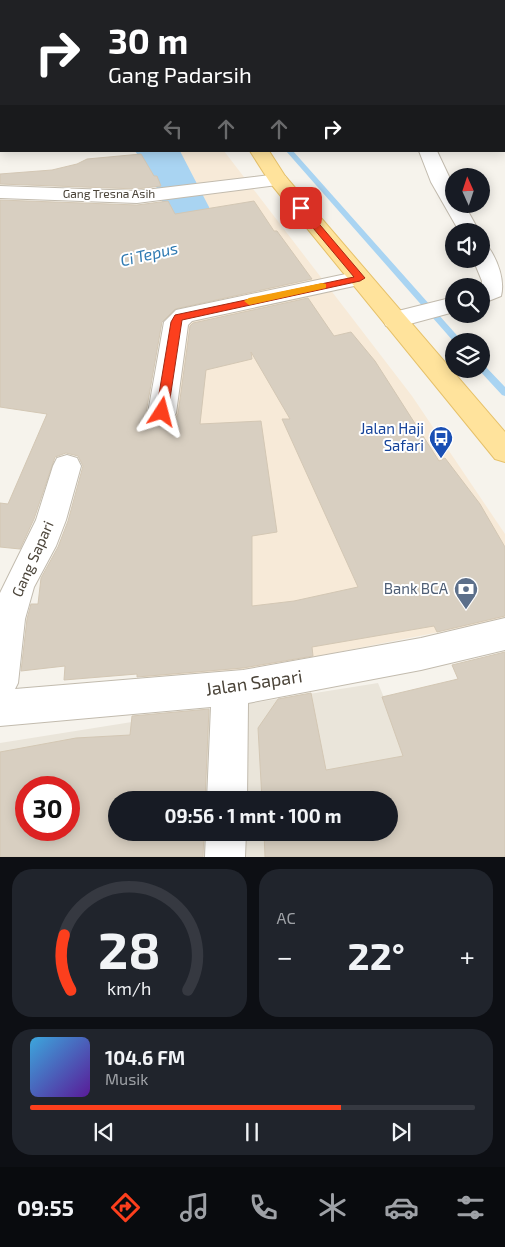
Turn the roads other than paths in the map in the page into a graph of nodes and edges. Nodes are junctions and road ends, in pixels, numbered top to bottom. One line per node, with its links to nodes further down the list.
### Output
1 (260, 152): 3 (main road)
2 (428, 152): 5 (street)
3 (278, 180): 4 (street, Gang Tresna Asih); 7 (main road)
4 (0, 192)
5 (464, 223)
6 (489, 268): 8 (street)
7 (360, 278): 10 (main road); 11 (street)
8 (490, 292)
9 (445, 306): 10 (street)
10 (395, 320): 12 (main road)
11 (162, 412)
12 (505, 451)
13 (67, 466): 15 (street, Gang Sapari)
14 (505, 634): 16 (street, Jalan Sapari)
15 (0, 684)
16 (230, 689): 17 (street, Jalan Sapari); 18 (street)
17 (0, 708)
18 (227, 791)
19 (226, 841): 20 (street)
20 (225, 857)

